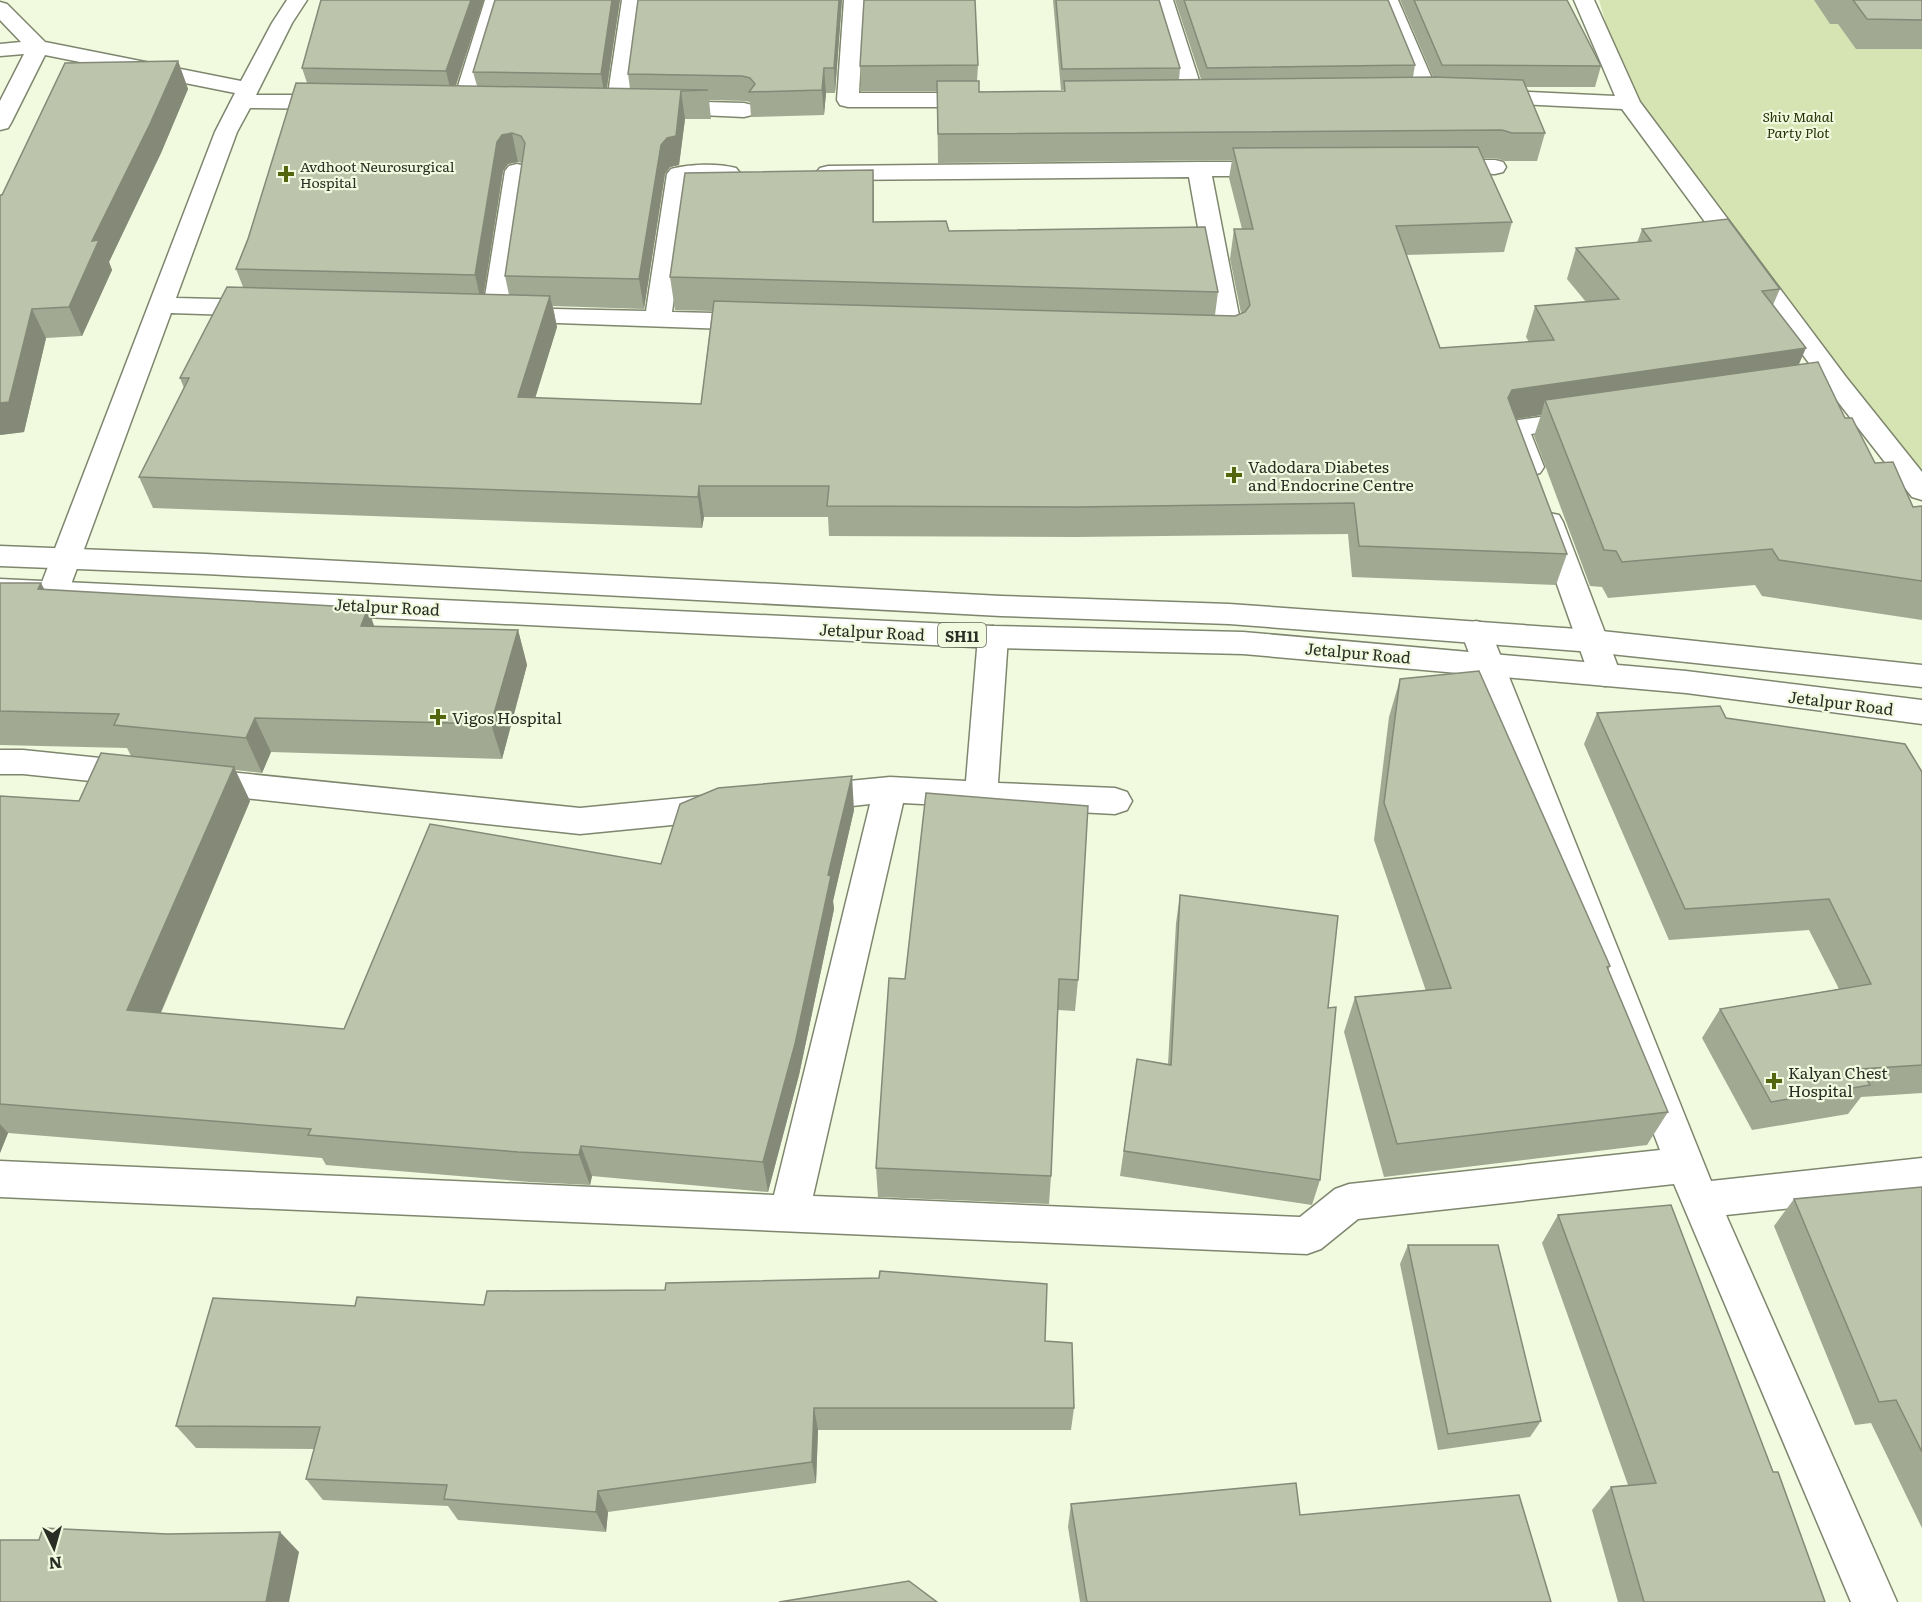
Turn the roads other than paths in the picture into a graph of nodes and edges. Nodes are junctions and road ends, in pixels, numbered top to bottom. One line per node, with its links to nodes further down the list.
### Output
1 (297, 0): 12 (street)
2 (495, 0): 21 (street)
3 (632, 0): 24 (street)
4 (854, 0): 17 (street)
5 (1163, 0): 15 (street)
6 (1388, 0): 11 (street)
7 (1584, 0): 19 (street)
8 (0, 8): 9 (street)
9 (38, 47): 10 (street); 12 (street); 26 (street)
10 (0, 50)
11 (1428, 94): 13 (street); 19 (street)
12 (245, 95): 18 (street); 34 (street)
13 (1404, 95)
14 (1170, 99): 15 (street)
15 (1194, 99): 16 (street)
16 (1217, 99)
17 (1007, 100)
18 (358, 103)
19 (1629, 103): 39 (street)
20 (440, 104): 21 (street)
21 (463, 105): 22 (street)
22 (487, 105)
23 (594, 107): 24 (street)
24 (617, 107): 25 (street)
25 (744, 110)
26 (0, 123)
27 (1495, 167): 28 (street)
28 (1424, 168)
29 (1293, 169): 30 (street)
30 (1198, 170): 33 (street); 38 (street)
31 (517, 171): 36 (street)
32 (750, 173): 36 (street)
33 (809, 173)
34 (161, 305): 35 (street); 44 (street)
35 (280, 309)
36 (658, 320): 37 (street)
37 (777, 323)
38 (1182, 334)
39 (1837, 383): 40 (street); 42 (street)
40 (1803, 388)
41 (1608, 415): 48 (street)
42 (1922, 491)
43 (0, 556): 44 (street, Jetalpur Road / SH11)
44 (68, 558): 46 (street); 49 (street, Jetalpur Road / SH11)
45 (0, 589): 46 (street, Jetalpur Road / SH11)
46 (54, 590): 47 (street, Jetalpur Road / SH11)
47 (993, 637): 49 (street, Jetalpur Road / SH11); 55 (street, SH11)
48 (1592, 641): 49 (street, Jetalpur Road / SH11); 50 (street); 51 (street, Jetalpur Road / SH11)
49 (1483, 648): 50 (street, Jetalpur Road / SH11); 57 (street)
50 (1605, 675): 52 (street, Jetalpur Road / SH11)
51 (1922, 676)
52 (1922, 712)
53 (0, 762): 54 (street)
54 (890, 790): 55 (street); 61 (street)
55 (981, 794): 56 (street)
56 (1115, 801)
57 (1685, 1165): 60 (street); 61 (street)
58 (1922, 1176): 60 (street)
59 (0, 1179): 61 (street)
60 (1701, 1200): 62 (street)
61 (789, 1214)
62 (1874, 1602)

